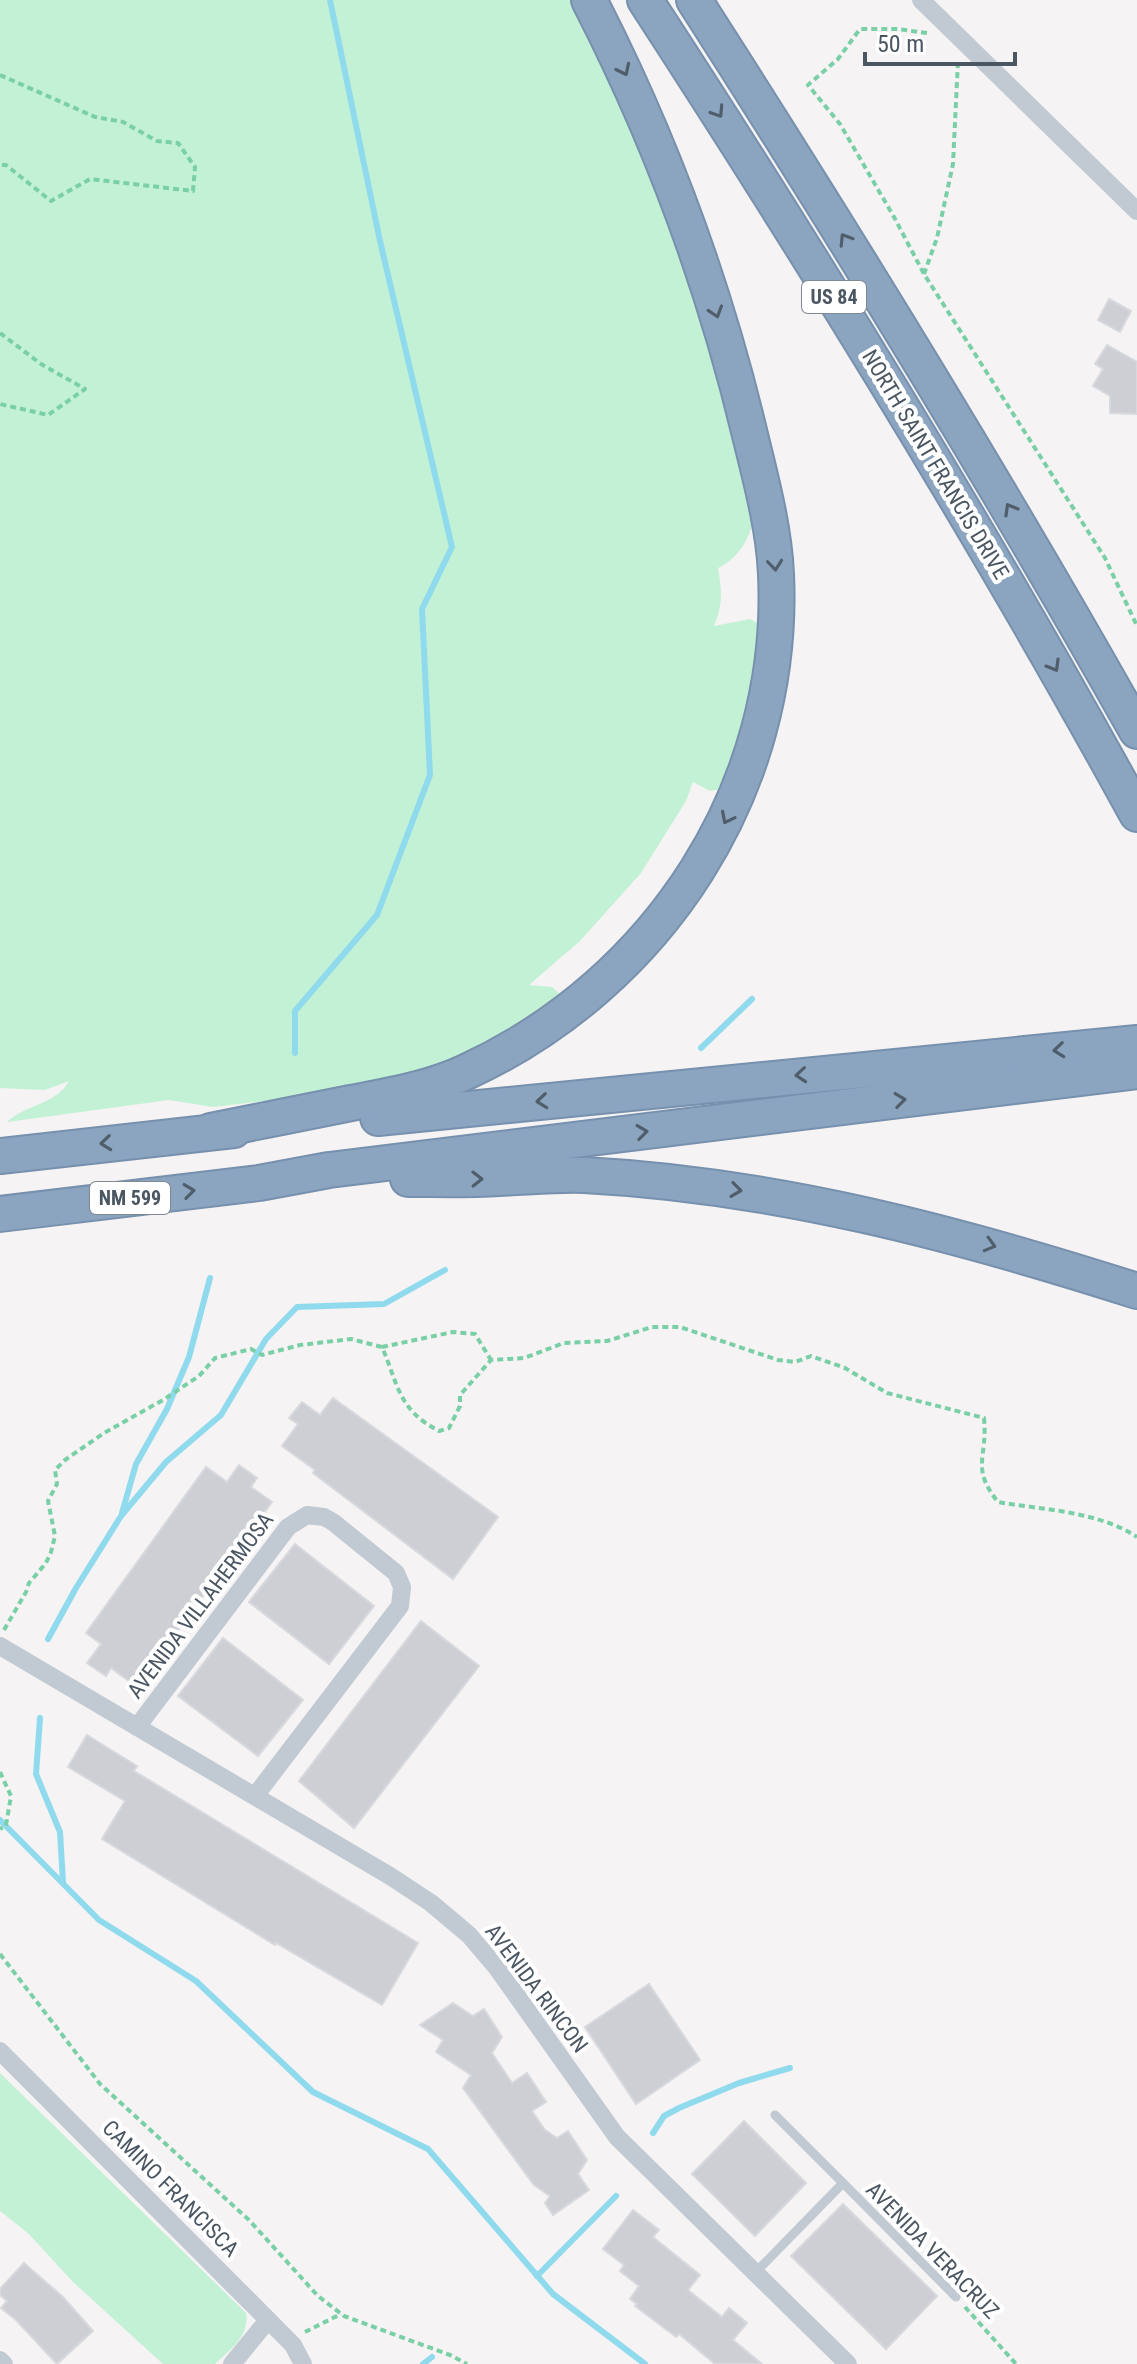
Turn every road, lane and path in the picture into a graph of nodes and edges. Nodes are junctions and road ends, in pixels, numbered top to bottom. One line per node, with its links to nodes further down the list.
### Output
1 (589, 0): 17 (highway, one-way to 17)
2 (645, 0): 14 (highway, NORTH SAINT FRANCIS DRIVE / US 84, one-way to 14)
3 (694, 0): 13 (highway, NORTH SAINT FRANCIS DRIVE / US 84, one-way to 3)
4 (921, 0): 5 (street)
5 (960, 37): 8 (street); 9 (path); 9 (path)
6 (0, 75): 7 (path)
7 (0, 165)
8 (1137, 211)
9 (924, 274): 12 (path)
10 (0, 333): 11 (path)
11 (0, 404)
12 (1137, 626)
13 (1137, 731)
14 (1137, 814)
15 (1137, 1043): 17 (highway, one-way to 17)
16 (1137, 1071): 19 (highway, one-way to 16)
17 (211, 1131): 18 (highway, one-way to 18)
18 (0, 1156)
19 (259, 1183): 20 (highway, NM 599, one-way to 19); 21 (highway, one-way to 21)
20 (0, 1214)
21 (1137, 1291)
22 (382, 1347): 23 (path); 23 (path); 25 (path)
23 (491, 1360): 24 (path)
24 (1137, 1537)
25 (2, 1639): 26 (street, AVENIDA RINCON)
26 (137, 1727): 28 (street, AVENIDA RINCON); 28 (street, AVENIDA VILLAHERMOSA)
27 (0, 1772): 29 (path)
28 (255, 1796): 34 (street, AVENIDA RINCON)
29 (0, 1829)
30 (0, 1954): 36 (path)
31 (0, 2051): 37 (street, CAMINO FRANCISCA)
32 (775, 2115): 33 (lane)
33 (843, 2183): 34 (lane, AVENIDA VERACRUZ); 35 (lane, AVENIDA VERACRUZ)
34 (755, 2273): 42 (street, AVENIDA RINCON)
35 (956, 2297): 43 (path, AVENIDA VERACRUZ)
36 (341, 2314): 38 (path); 41 (path)
37 (268, 2320): 38 (street, CAMINO FRANCISCA); 39 (street)
38 (288, 2341): 40 (street, CAMINO FRANCISCA)
39 (232, 2364)
40 (303, 2364)
41 (467, 2364)
42 (848, 2364)
43 (1016, 2364)

